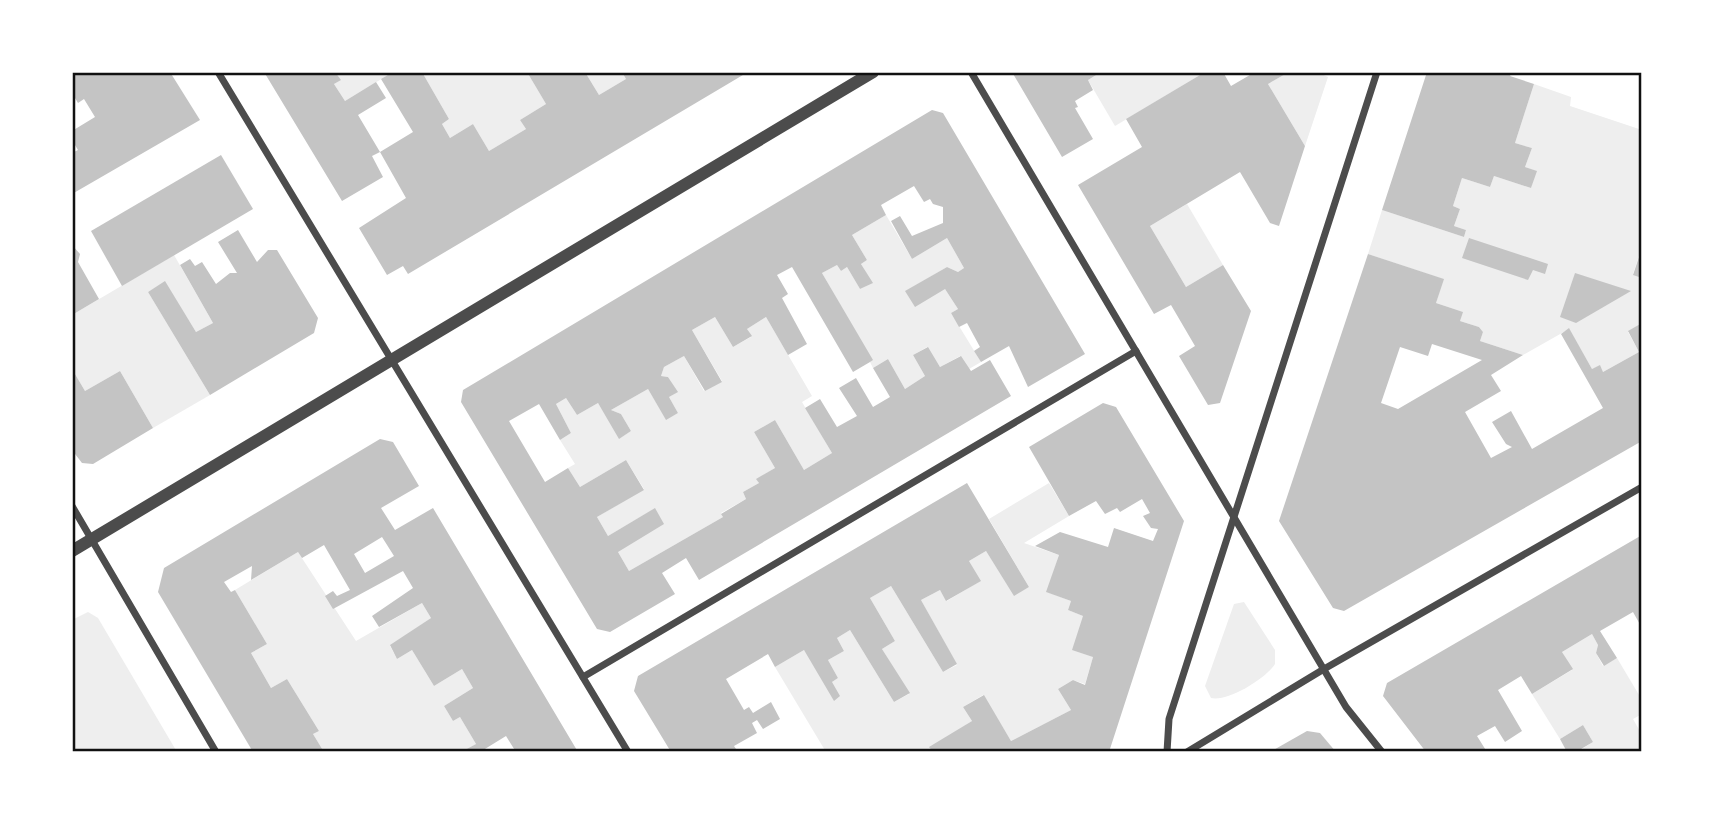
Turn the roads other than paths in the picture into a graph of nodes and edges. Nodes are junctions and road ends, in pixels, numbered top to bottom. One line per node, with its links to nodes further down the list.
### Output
1 (218, 72): 6 (street)
2 (873, 72): 6 (street)
3 (971, 72): 5 (street)
4 (1377, 72): 9 (street)
5 (1136, 351): 9 (street); 13 (street)
6 (392, 359): 10 (street); 13 (street)
7 (1642, 487): 12 (street)
8 (72, 506): 10 (street)
9 (1234, 515): 12 (street); 16 (street)
10 (91, 540): 11 (street); 14 (street)
11 (72, 551)
12 (1324, 669): 17 (street); 18 (street)
13 (583, 677): 15 (street)
14 (216, 752)
15 (628, 752)
16 (1167, 752)
17 (1187, 752)
18 (1382, 752)

